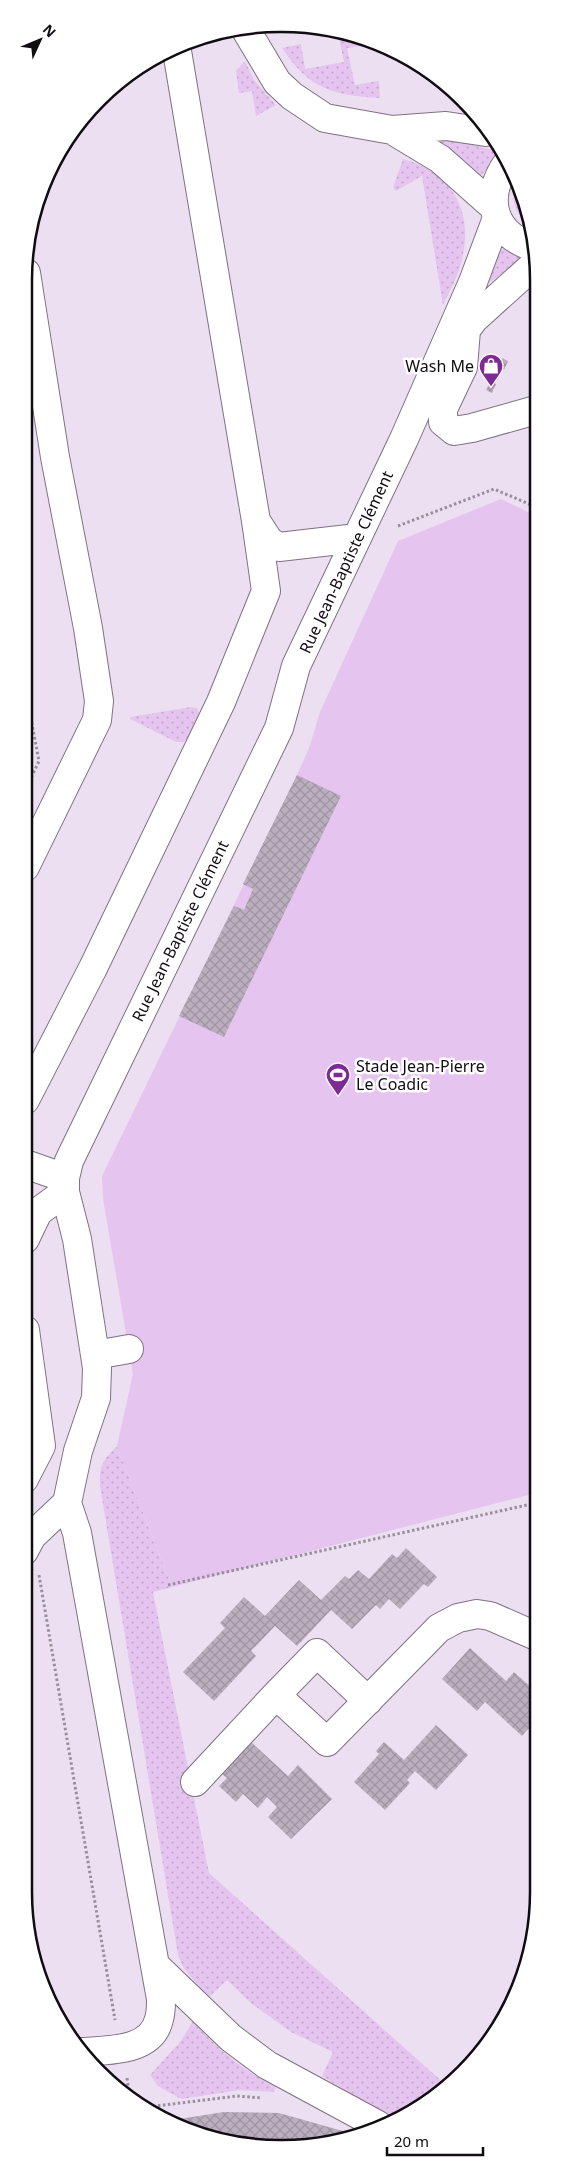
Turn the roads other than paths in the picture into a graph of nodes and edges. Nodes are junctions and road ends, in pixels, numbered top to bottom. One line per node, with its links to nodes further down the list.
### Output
1 (249, 35): 3 (street)
2 (178, 55): 13 (street)
3 (392, 130): 4 (street); 6 (street)
4 (479, 131)
5 (503, 169): 6 (street, Rue Jean-Baptiste Clément)
6 (496, 212): 7 (street); 11 (street, Rue Jean-Baptiste Clément)
7 (527, 245)
8 (529, 269): 10 (street, Rue Jean-Baptiste Clément)
9 (32, 311): 15 (street)
10 (466, 330): 11 (street, Rue Jean-Baptiste Clément); 12 (street)
11 (429, 380): 14 (street, Rue Jean-Baptiste Clément)
12 (530, 409)
13 (256, 521): 14 (street); 16 (street)
14 (357, 538): 18 (street, Rue Jean-Baptiste Clément)
15 (32, 853)
16 (32, 1086)
17 (32, 1168): 18 (street)
18 (65, 1185): 19 (street); 21 (street)
19 (32, 1225)
20 (129, 1349): 21 (street)
21 (95, 1355): 24 (street)
22 (32, 1388): 23 (street)
23 (32, 1462)
24 (67, 1503): 25 (street); 30 (street)
25 (32, 1540)
26 (530, 1633): 28 (street)
27 (276, 1695): 28 (street); 28 (street); 29 (street)
28 (368, 1701)
29 (195, 1782)
30 (155, 1965): 31 (street); 32 (street)
31 (91, 2051)
32 (373, 2122)

